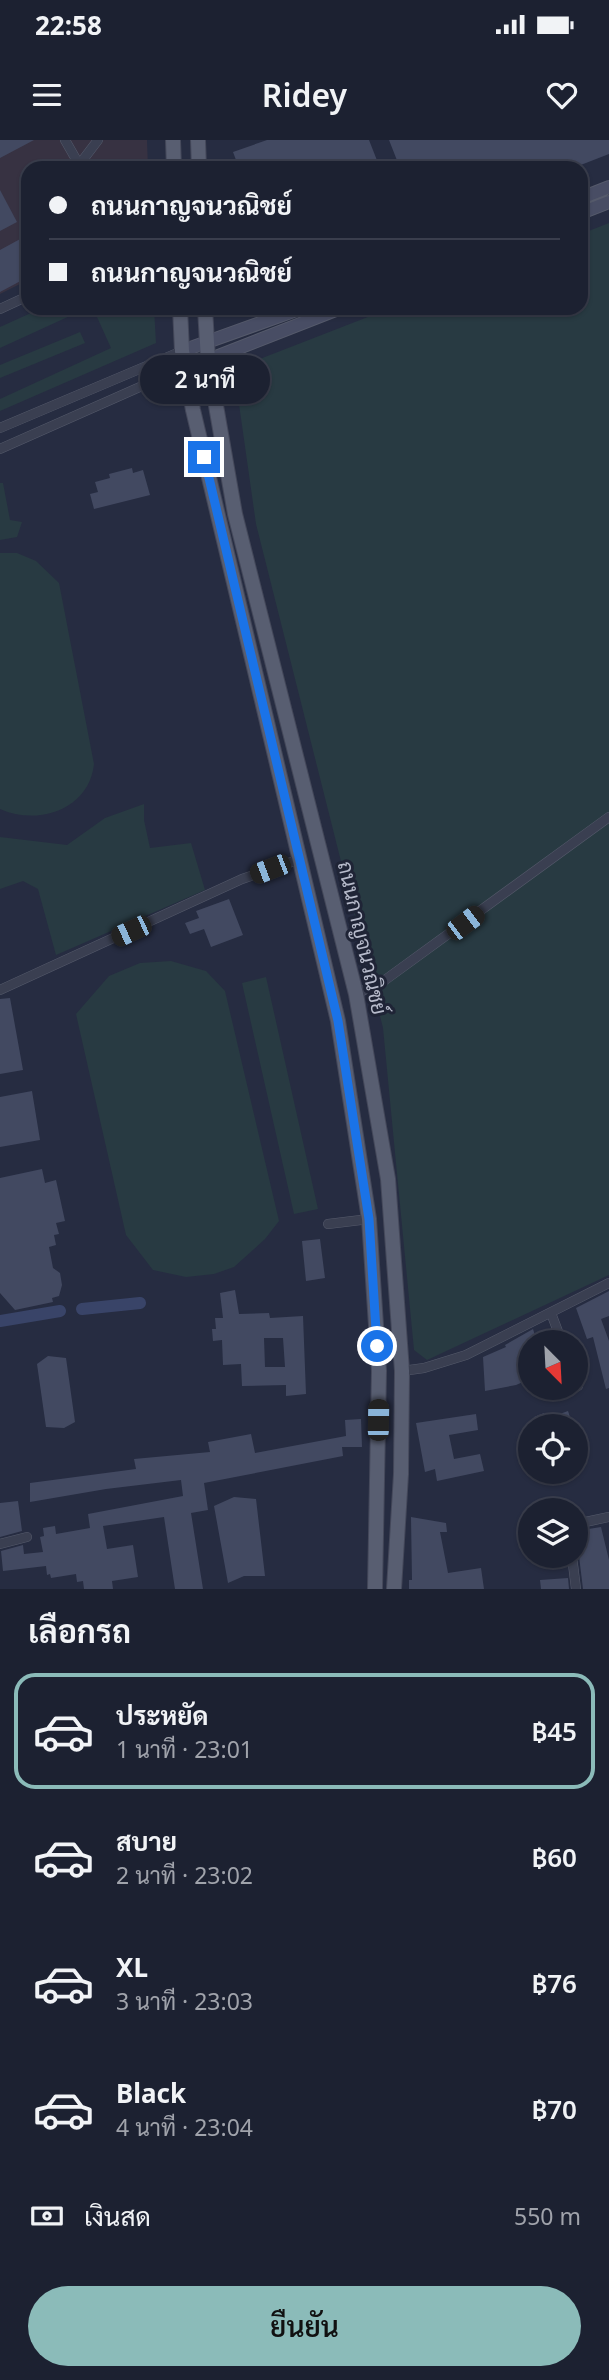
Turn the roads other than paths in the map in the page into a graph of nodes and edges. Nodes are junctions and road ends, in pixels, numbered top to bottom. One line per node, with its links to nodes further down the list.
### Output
1 (65, 140): 5 (street)
2 (98, 140): 6 (street)
3 (173, 140): 7 (main road)
4 (198, 140): 8 (main road)
5 (77, 161)
6 (84, 161)
7 (174, 161)
8 (199, 161)
9 (609, 187): 10 (street)
10 (588, 195)
11 (609, 202): 12 (street)
12 (588, 210)
13 (21, 299): 14 (street)
14 (0, 309)
15 (180, 315): 20 (main road, ถนนกาญจนวณิชย์)
16 (205, 315): 19 (main road, ถนนกาญจนวณิชย์)
17 (284, 315): 19 (street)
18 (323, 315): 21 (street)
19 (207, 344): 20 (street); 21 (main road, ถนนกาญจนวณิชย์)
20 (183, 351): 22 (main road, ถนนกาญจนวณิชย์); 23 (street)
21 (208, 360): 22 (street); 26 (main road, ถนนกาญจนวณิชย์)
22 (185, 367): 24 (street); 27 (main road, ถนนกาญจนวณิชย์)
23 (0, 428)
24 (0, 449)
25 (609, 817): 29 (street)
26 (320, 853): 27 (main road); 29 (main road, ถนนกาญจนวณิชย์)
27 (300, 859): 28 (street); 30 (main road, ถนนกาญจนวณิชย์)
28 (0, 990)
29 (356, 994): 35 (main road, ถนนกาญจนวณิชย์)
30 (369, 1219): 31 (street); 41 (main road, ถนนกาญจนวณิชย์)
31 (328, 1224)
32 (609, 1283): 33 (street)
33 (551, 1313): 34 (street); 35 (street)
34 (557, 1330)
35 (402, 1371): 42 (main road, ถนนกาญจนวณิชย์)
36 (609, 1517): 37 (street)
37 (588, 1521)
38 (27, 1537): 39 (street)
39 (0, 1544)
40 (573, 1568): 43 (street)
41 (375, 1588): 42 (main road)
42 (395, 1588)
43 (576, 1589)

